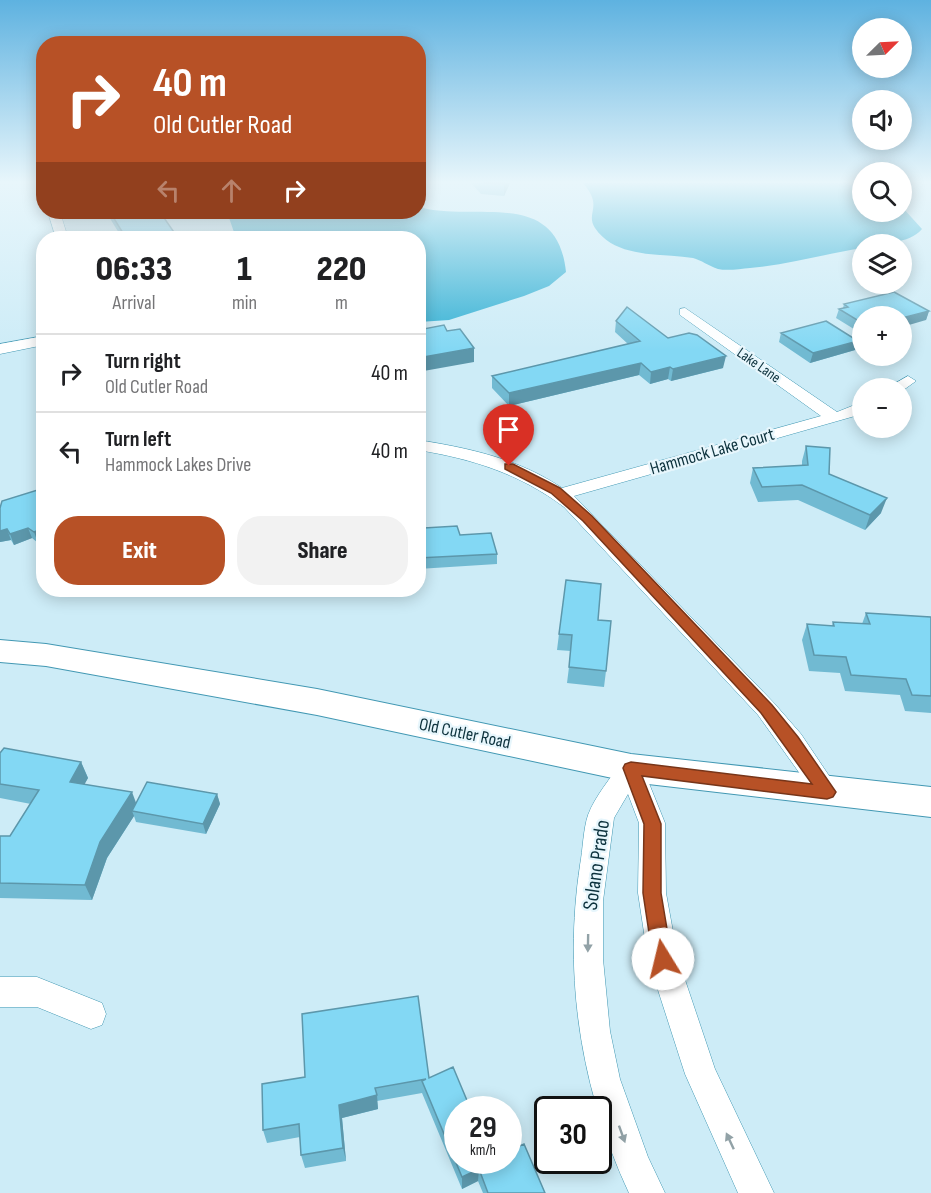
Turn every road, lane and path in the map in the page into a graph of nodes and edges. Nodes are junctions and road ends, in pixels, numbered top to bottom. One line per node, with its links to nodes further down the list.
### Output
1 (685, 312): 5 (street, Lake Lane)
2 (36, 342): 3 (street)
3 (0, 349)
4 (852, 410): 5 (street, Hammock Lake Court)
5 (833, 417): 7 (street, Hammock Lake Court)
6 (426, 447): 7 (street)
7 (561, 494): 10 (street)
8 (0, 651): 9 (main road, Old Cutler Road)
9 (631, 768): 10 (main road, Old Cutler Road); 14 (street, Solano Prado, one-way to 14); 15 (street, one-way to 9)
10 (827, 792): 11 (main road, Old Cutler Road)
11 (931, 802)
12 (0, 992): 13 (street)
13 (91, 1014)
14 (647, 1193)
15 (756, 1193)

